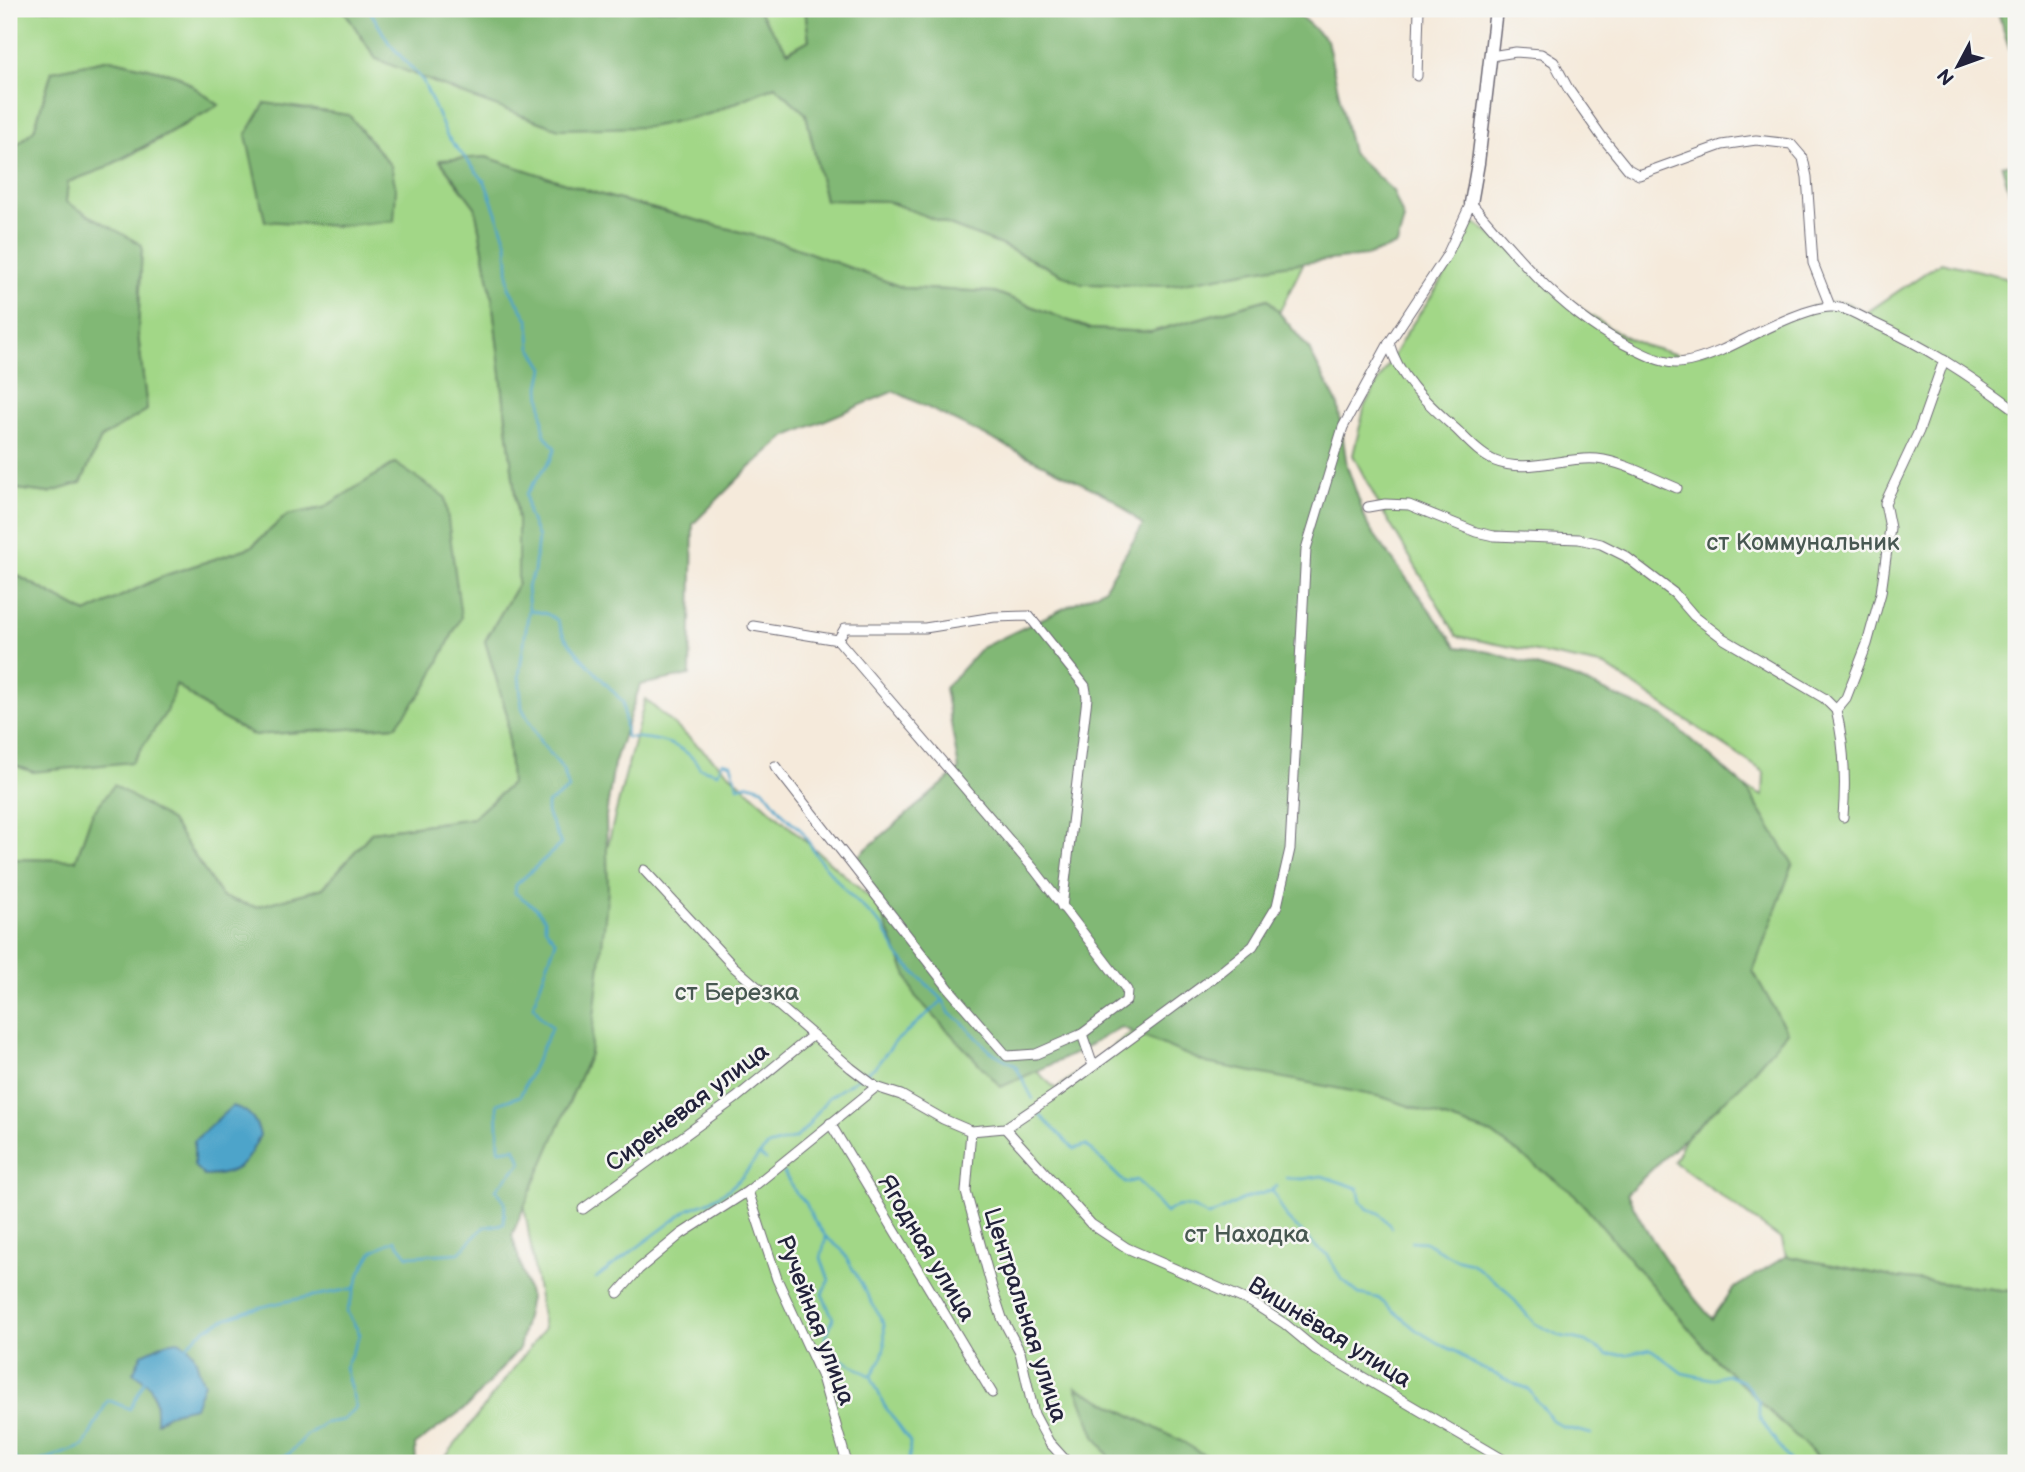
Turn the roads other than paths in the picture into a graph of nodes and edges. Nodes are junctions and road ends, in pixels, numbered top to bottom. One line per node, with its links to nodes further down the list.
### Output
1 (1419, 9): 4 (street)
2 (1496, 9): 3 (street)
3 (1491, 56): 5 (street); 6 (street)
4 (1417, 76)
5 (1471, 202): 6 (street); 7 (street)
6 (1830, 306): 8 (street)
7 (1389, 343): 10 (street); 21 (street)
8 (1944, 360): 9 (street); 14 (street)
9 (2016, 410)
10 (1677, 488)
11 (1368, 507): 14 (street)
12 (753, 626): 13 (street)
13 (838, 640): 18 (street); 18 (street)
14 (1836, 709): 16 (street)
15 (775, 766): 19 (street)
16 (1843, 817)
17 (643, 870): 20 (street)
18 (1062, 907): 19 (street)
19 (1082, 1034): 21 (street)
20 (813, 1035): 22 (street); 27 (street, Сиреневая улица)
21 (1093, 1066): 24 (street)
22 (872, 1084): 23 (street); 25 (street)
23 (830, 1123): 26 (street); 29 (street, Ягодная улица)
24 (1005, 1128): 25 (street); 32 (street, Вишнёвая улица)
25 (971, 1131): 31 (street, Центральная улица)
26 (748, 1191): 28 (street); 30 (street, Ручейная улица)
27 (583, 1209)
28 (618, 1293)
29 (992, 1393)
30 (847, 1463)
31 (1068, 1463)
32 (1509, 1463)

